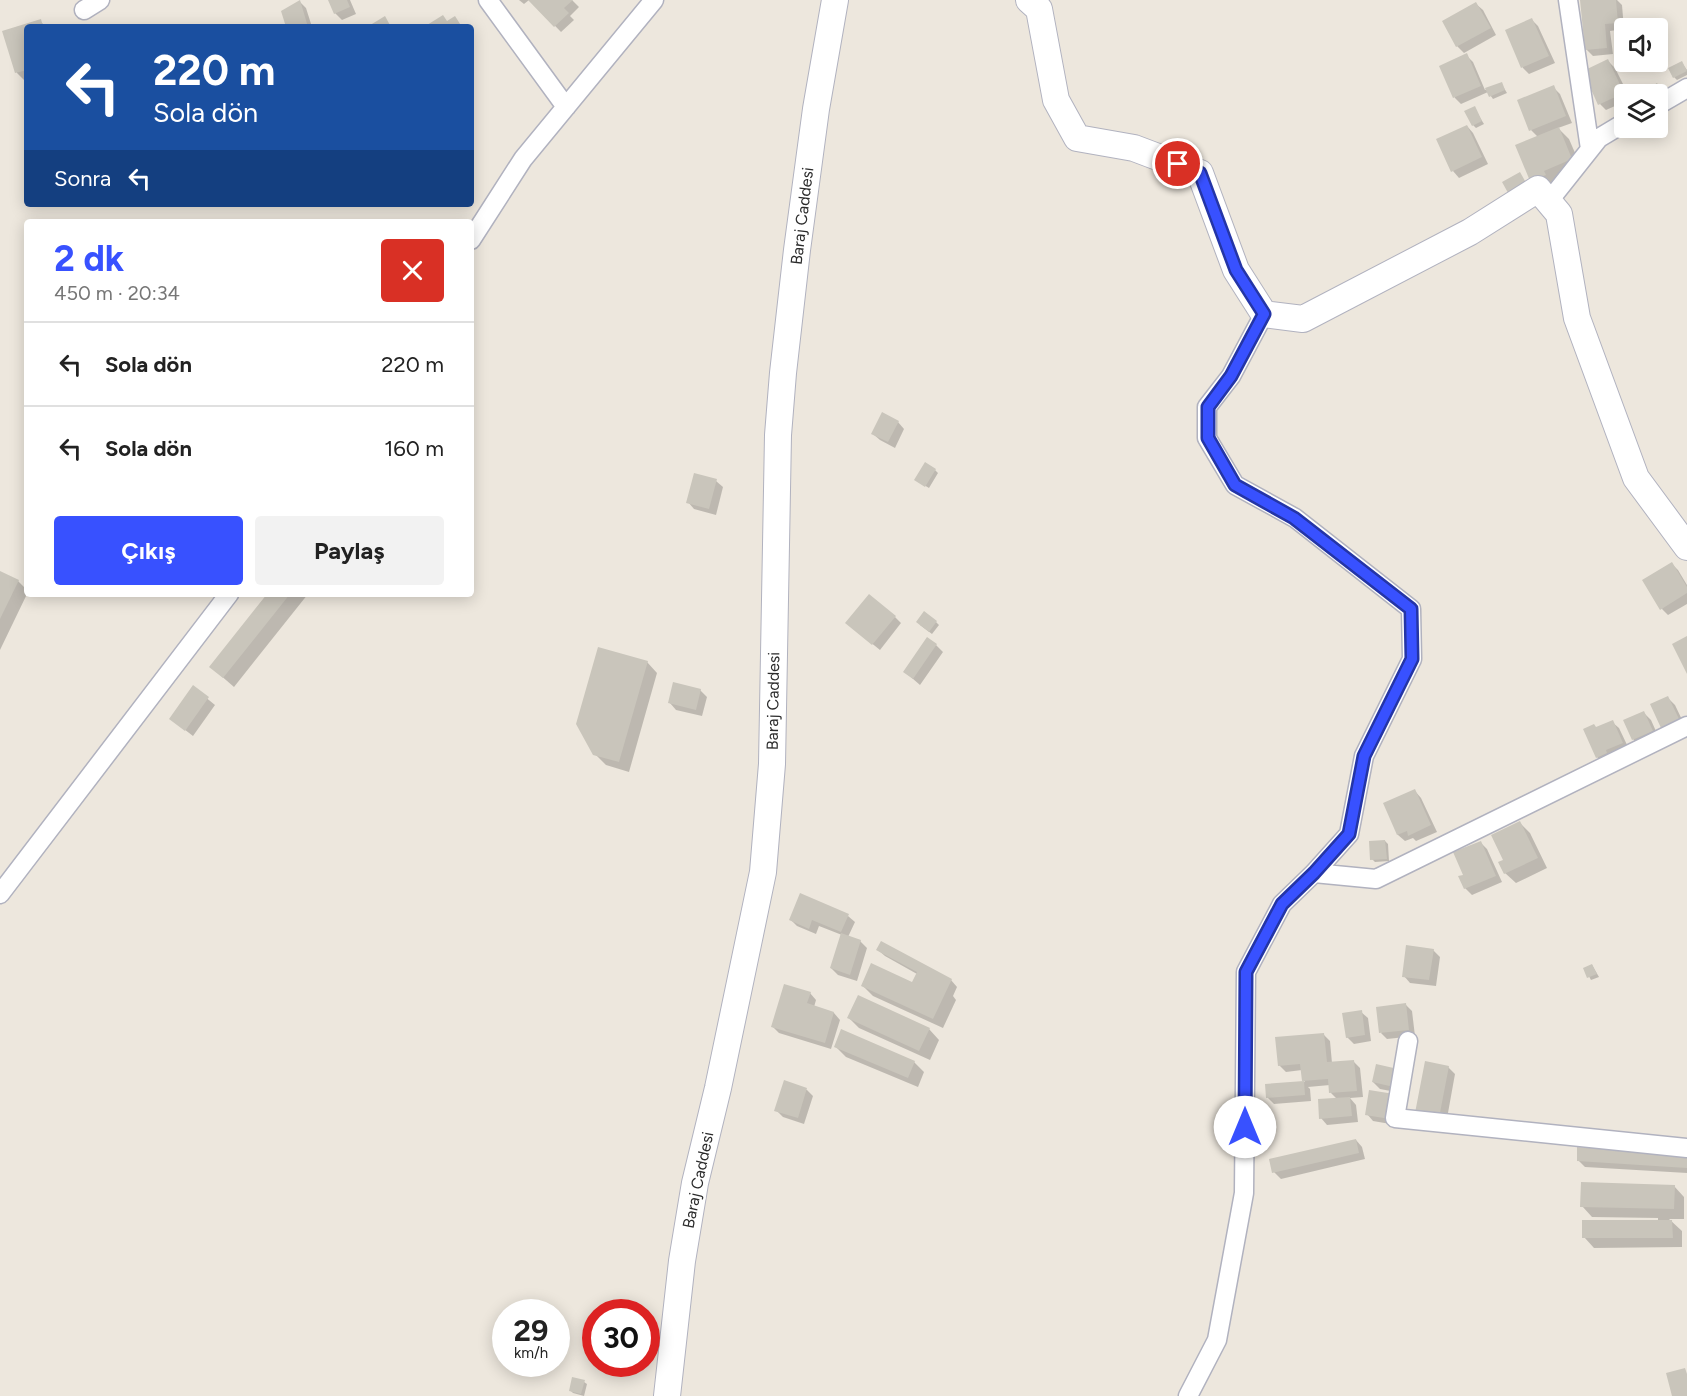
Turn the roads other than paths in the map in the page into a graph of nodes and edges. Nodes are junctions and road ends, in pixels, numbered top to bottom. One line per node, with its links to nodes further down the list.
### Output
1 (100, 0): 7 (street)
2 (488, 0): 10 (street)
3 (654, 0): 10 (street)
4 (835, 0): 23 (main road, Baraj Caddesi)
5 (1029, 0): 15 (main road)
6 (1568, 0): 12 (street)
7 (84, 10)
8 (1687, 88): 9 (street)
9 (1668, 99)
10 (566, 107): 14 (street)
11 (1614, 129): 12 (street)
12 (1590, 149): 13 (street)
13 (1549, 201): 15 (main road); 16 (main road)
14 (474, 235)
15 (1264, 314): 19 (street)
16 (1687, 547)
17 (227, 597): 20 (street)
18 (1687, 726): 19 (street)
19 (1314, 873): 24 (street)
20 (0, 894)
21 (1408, 1041): 22 (street)
22 (1687, 1148)
23 (667, 1396)
24 (1188, 1396)

